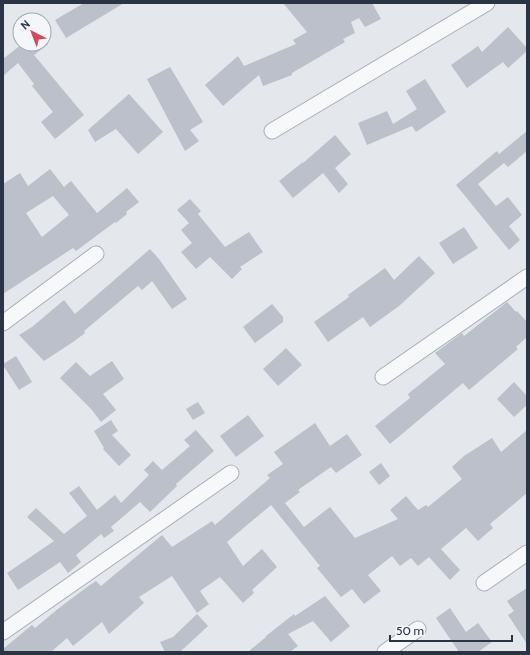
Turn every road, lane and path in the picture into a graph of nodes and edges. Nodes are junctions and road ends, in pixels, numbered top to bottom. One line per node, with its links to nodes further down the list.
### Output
1 (487, 3): 2 (street)
2 (272, 131)
3 (96, 254): 5 (street)
4 (527, 277): 6 (street)
5 (3, 323)
6 (383, 377)
7 (231, 473): 11 (street)
8 (527, 553): 9 (street)
9 (484, 583)
10 (418, 629): 12 (street)
11 (3, 632)
12 (385, 652)

